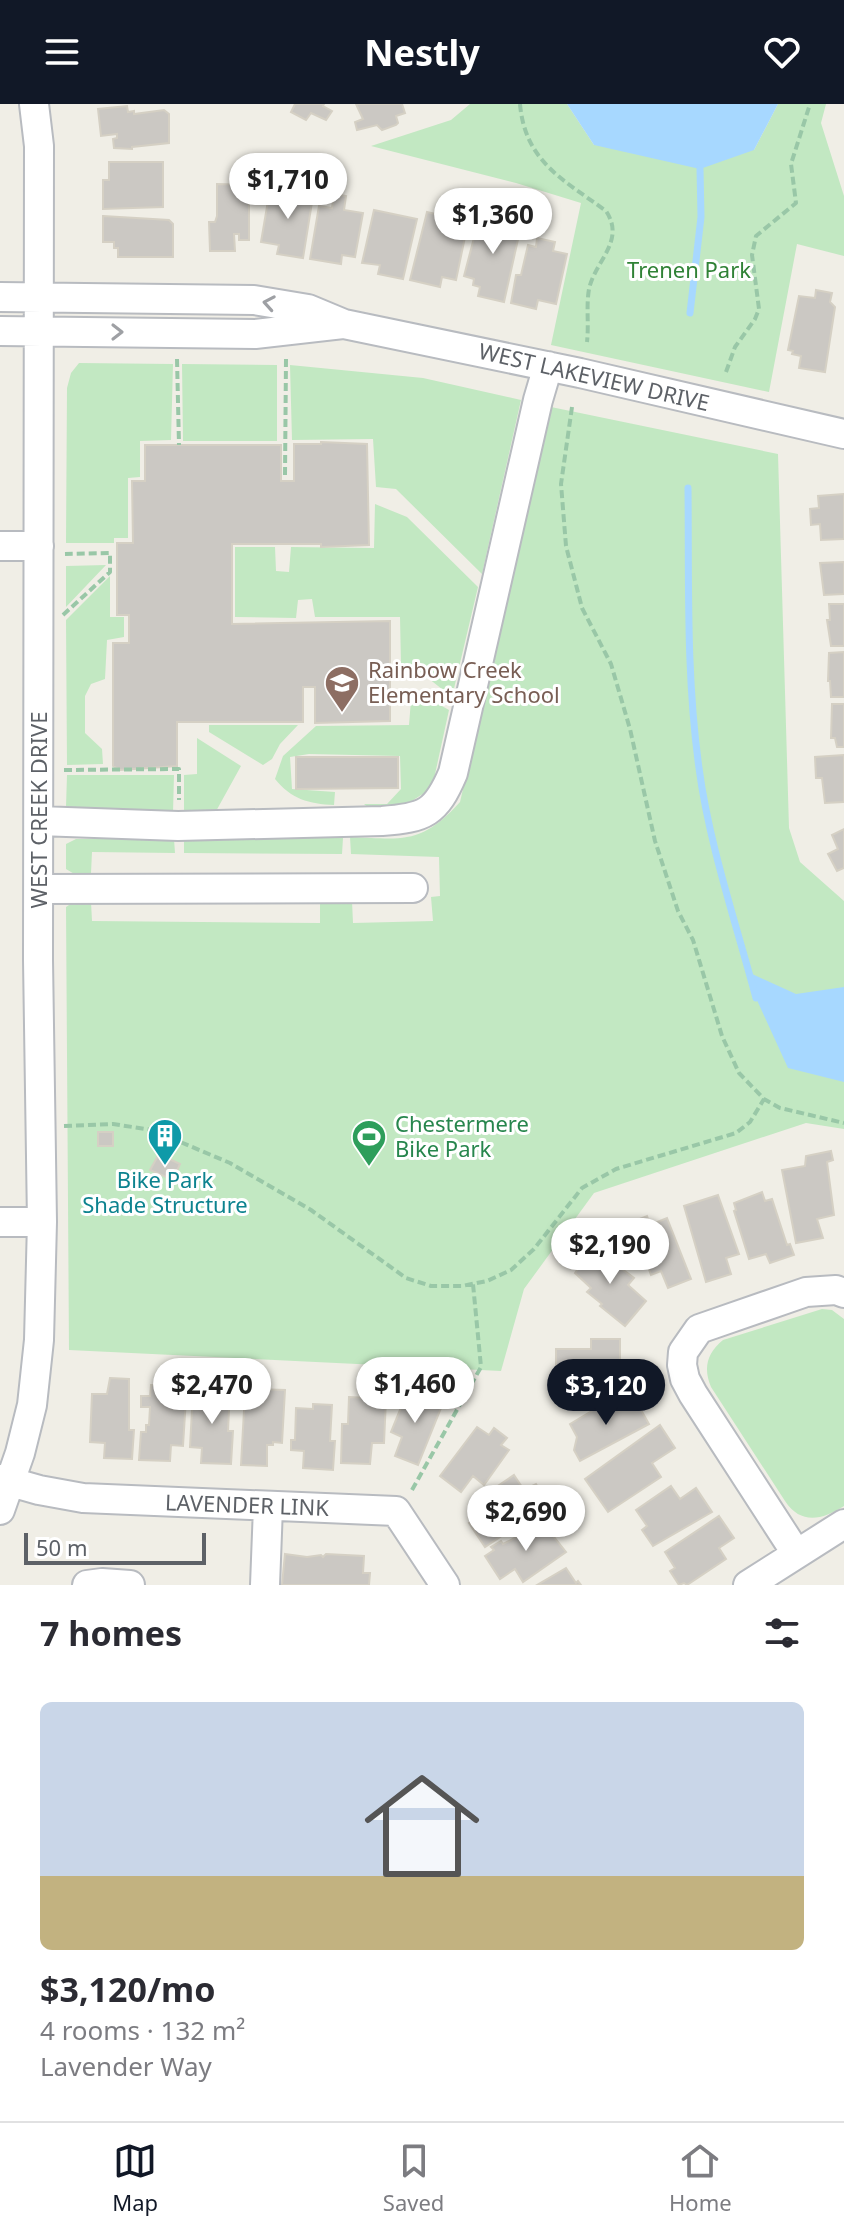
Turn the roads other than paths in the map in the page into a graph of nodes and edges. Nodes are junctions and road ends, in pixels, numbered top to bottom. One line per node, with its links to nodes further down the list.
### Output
1 (34, 104): 3 (street, WEST CREEK DRIVE)
2 (0, 297): 3 (street, WEST LAKEVIEW DRIVE)
3 (39, 298): 4 (street, WEST LAKEVIEW DRIVE, one-way to 3); 6 (street, WEST CREEK DRIVE)
4 (344, 324): 6 (street, WEST LAKEVIEW DRIVE, one-way to 4); 7 (street, WEST LAKEVIEW DRIVE)
5 (0, 331): 6 (street, WEST LAKEVIEW DRIVE)
6 (39, 332): 10 (street, WEST CREEK DRIVE)
7 (548, 366): 8 (street, WEST LAKEVIEW DRIVE); 11 (street)
8 (844, 434)
9 (0, 546): 10 (street)
10 (51, 550): 11 (street, WEST CREEK DRIVE)
11 (39, 821): 13 (street, WEST CREEK DRIVE)
12 (413, 888): 13 (street)
13 (39, 889): 15 (street, WEST CREEK DRIVE)
14 (0, 1222): 15 (street)
15 (42, 1222): 17 (street, WEST CREEK DRIVE)
16 (844, 1293): 21 (street)
17 (5, 1481): 18 (street, LAVENDER LINK); 19 (street, WEST CREEK DRIVE)
18 (268, 1507): 24 (street); 25 (street, LAVENDER LINK)
19 (0, 1510)
20 (844, 1524): 21 (street)
21 (796, 1553): 26 (street)
22 (87, 1585): 23 (street)
23 (130, 1585)
24 (265, 1585)
25 (445, 1585)
26 (748, 1585)

